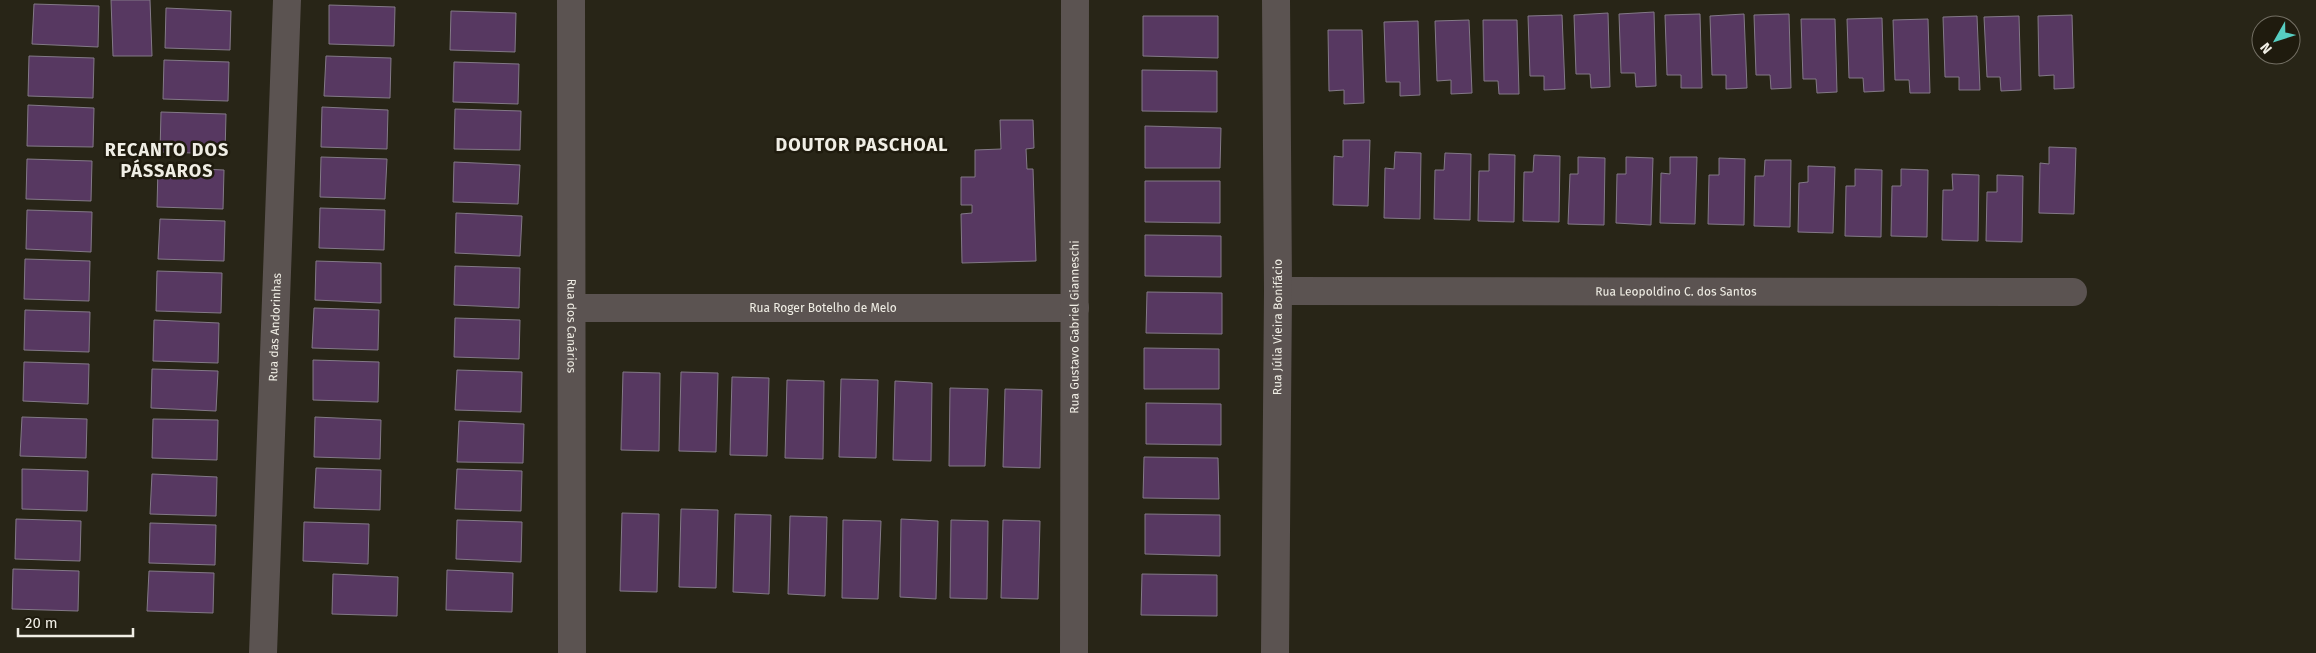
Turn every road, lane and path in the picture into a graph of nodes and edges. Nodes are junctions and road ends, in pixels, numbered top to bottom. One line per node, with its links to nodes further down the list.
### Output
1 (287, 0): 9 (street, Rua das Andorinhas)
2 (571, 0): 7 (street, Rua dos Canários)
3 (1075, 0): 8 (street, Rua Gustavo Gabriel Gianneschi)
4 (1276, 0): 5 (street, Rua Júlia Vieira Bonifácio)
5 (1278, 291): 6 (street, Rua Leopoldino C. dos Santos); 12 (street, Rua Júlia Vieira Bonifácio)
6 (2073, 292)
7 (572, 308): 8 (street, Rua Roger Botelho de Melo); 10 (street, Rua dos Canários)
8 (1076, 308): 11 (street, Rua Gustavo Gabriel Gianneschi)
9 (263, 653)
10 (572, 653)
11 (1074, 653)
12 (1275, 653)

